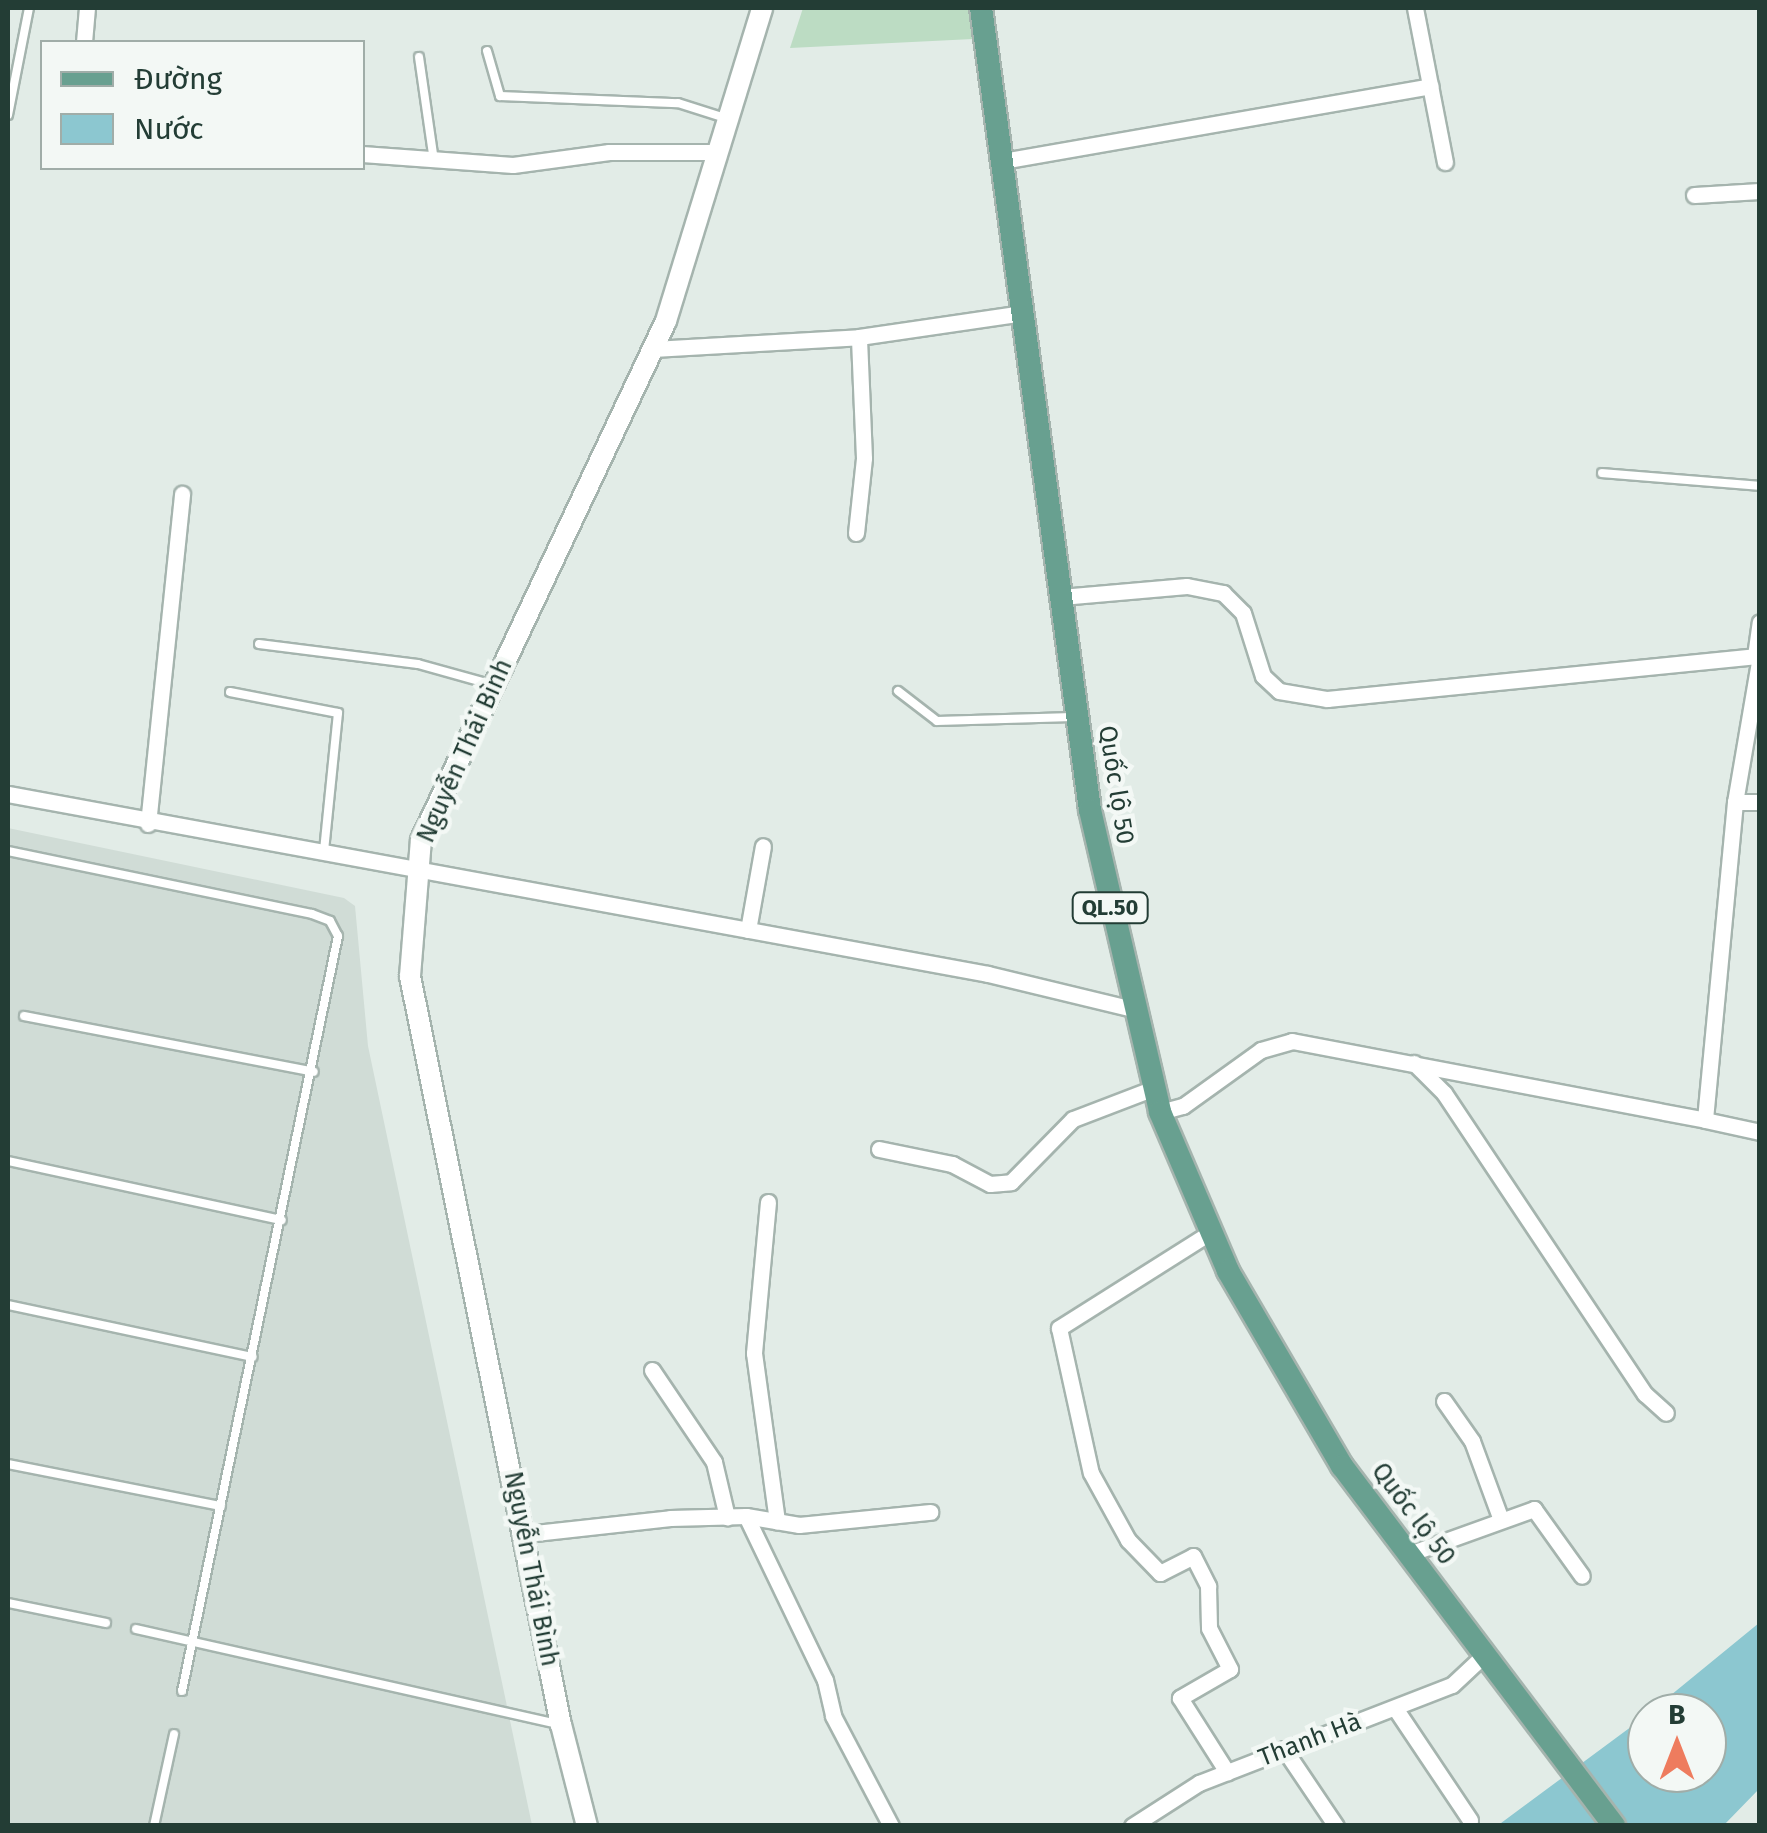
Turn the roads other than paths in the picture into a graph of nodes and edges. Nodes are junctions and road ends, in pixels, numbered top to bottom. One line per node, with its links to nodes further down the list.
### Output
1 (29, 8): 10 (lane)
2 (87, 8): 6 (street)
3 (762, 8): 11 (street, Nguyễn Thái Bình)
4 (981, 8): 14 (main road, Quốc lộ 50 / QL.50)
5 (1415, 8): 9 (street)
6 (84, 40)
7 (487, 51): 11 (lane)
8 (419, 57): 15 (lane)
9 (1430, 86): 14 (street); 16 (street)
10 (8, 115)
11 (728, 119): 12 (street, Nguyễn Thái Bình)
12 (717, 152): 15 (street); 21 (street, Nguyễn Thái Bình)
13 (365, 154): 15 (street)
14 (1002, 161): 19 (main road, Quốc lộ 50 / QL.50)
15 (434, 162)
16 (1446, 162)
17 (1760, 191): 18 (street)
18 (1694, 195)
19 (1023, 313): 20 (street); 26 (main road, Quốc lộ 50 / QL.50)
20 (859, 337): 21 (street); 25 (street)
21 (653, 349): 30 (street, Nguyễn Thái Bình)
22 (1602, 473): 23 (lane)
23 (1760, 486)
24 (182, 494): 37 (street)
25 (856, 532)
26 (1061, 597): 29 (street); 33 (main road, Quốc lộ 50 / QL.50)
27 (1760, 622): 29 (street)
28 (259, 644): 30 (lane)
29 (1752, 656): 35 (street)
30 (494, 685): 41 (street, Nguyễn Thái Bình)
31 (898, 691): 33 (lane)
32 (230, 692): 40 (lane)
33 (1078, 717): 43 (main road, Quốc lộ 50 / QL.50)
34 (8, 794): 37 (street)
35 (1735, 802): 36 (street); 49 (street)
36 (1760, 802)
37 (148, 824): 40 (street)
38 (763, 846): 42 (street)
39 (8, 851): 46 (lane)
40 (324, 852): 41 (street)
41 (419, 870): 42 (street); 68 (street, Nguyễn Thái Bình)
42 (748, 930): 43 (street)
43 (1133, 1010): 47 (main road, Quốc lộ 50 / QL.50)
44 (24, 1016): 46 (lane)
45 (1414, 1064): 48 (street); 49 (street); 60 (street)
46 (314, 1072): 54 (lane)
47 (1154, 1088): 48 (main road, Quốc lộ 50 / QL.50); 51 (street)
48 (1160, 1112): 55 (main road, Quốc lộ 50 / QL.50)
49 (1706, 1120): 50 (street)
50 (1760, 1132)
51 (879, 1149)
52 (8, 1161): 54 (lane)
53 (768, 1202): 67 (street)
54 (282, 1220): 57 (lane)
55 (1212, 1232): 69 (main road, Quốc lộ 50 / QL.50); 81 (street)
56 (8, 1305): 57 (lane)
57 (253, 1356): 62 (lane)
58 (652, 1370): 64 (street)
59 (1444, 1401): 66 (street)
60 (1666, 1412)
61 (8, 1464): 62 (lane)
62 (221, 1506): 74 (lane)
63 (930, 1512): 67 (street)
64 (727, 1516): 65 (street); 68 (street)
65 (746, 1516): 67 (street); 85 (street)
66 (1501, 1520): 69 (street); 70 (street)
67 (777, 1521)
68 (526, 1534): 78 (street, Nguyễn Thái Bình)
69 (1409, 1554): 75 (main road, Quốc lộ 50 / QL.50)
70 (1582, 1576)
71 (8, 1603): 72 (lane)
72 (106, 1623)
73 (136, 1630): 74 (lane)
74 (192, 1641): 76 (lane); 78 (lane)
75 (1485, 1654): 77 (street, Thanh Hà); 88 (main road, Quốc lộ 50 / QL.50)
76 (182, 1691)
77 (1395, 1708): 80 (street, Thanh Hà); 82 (street)
78 (561, 1725): 84 (street, Nguyễn Thái Bình)
79 (174, 1734): 83 (lane)
80 (1284, 1749): 81 (street, Thanh Hà); 87 (street)
81 (1227, 1772): 86 (street, Thanh Hà)
82 (1470, 1820)
83 (154, 1826)
84 (587, 1826)
85 (892, 1826)
86 (1132, 1826)
87 (1336, 1826)
88 (1614, 1826)

